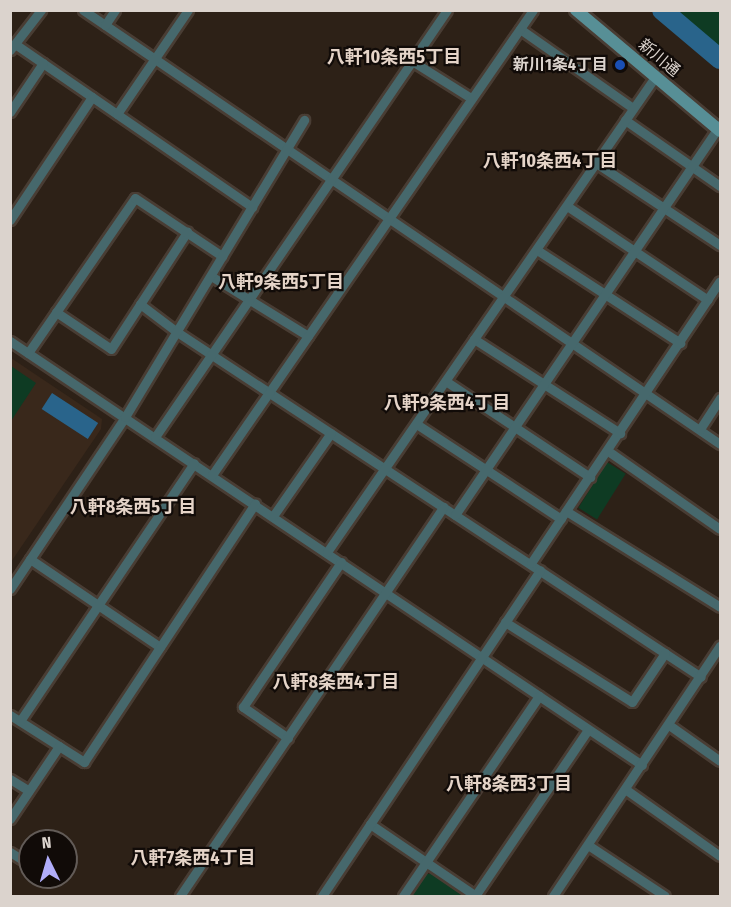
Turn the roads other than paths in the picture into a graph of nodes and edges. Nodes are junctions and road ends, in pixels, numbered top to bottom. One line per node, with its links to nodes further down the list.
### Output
1 (40, 10): 10 (street)
2 (84, 10): 8 (street)
3 (115, 10): 8 (street)
4 (188, 10): 11 (street)
5 (447, 10): 12 (street)
6 (533, 10): 9 (street)
7 (576, 10): 14 (street, 新川通)
8 (105, 25): 11 (street)
9 (520, 29): 16 (street); 17 (street)
10 (13, 47): 13 (street)
11 (155, 58): 19 (street); 23 (street)
12 (412, 61): 16 (street); 26 (street)
13 (43, 63): 15 (street); 18 (street)
14 (655, 77): 17 (street); 22 (street, 新川通)
15 (93, 97): 19 (street); 32 (street)
16 (471, 98): 31 (street)
17 (633, 108): 21 (street)
18 (10, 112)
19 (117, 114): 29 (street)
20 (304, 120): 23 (street)
21 (625, 120): 24 (street); 25 (street)
22 (719, 128): 25 (street)
23 (286, 149): 26 (street); 29 (street)
24 (596, 164): 28 (street); 30 (street)
25 (691, 167): 27 (street); 30 (street)
26 (332, 179): 31 (street); 42 (street)
27 (720, 186)
28 (567, 206): 35 (street); 36 (street)
29 (252, 207): 37 (street)
30 (662, 208): 34 (street); 36 (street)
31 (391, 217): 41 (street); 47 (street)
32 (10, 220)
33 (187, 232): 37 (street); 44 (street); 45 (street)
34 (720, 245)
35 (537, 250): 40 (street); 41 (street)
36 (633, 250): 40 (street); 43 (street)
37 (222, 256): 38 (street)
38 (211, 276): 42 (street); 46 (street)
39 (720, 281): 43 (street)
40 (604, 294): 50 (street); 51 (street)
41 (505, 295): 48 (street); 50 (street)
42 (249, 300): 47 (street); 53 (street)
43 (708, 300): 51 (street)
44 (140, 304): 45 (street); 46 (street)
45 (56, 312): 52 (street)
46 (177, 332): 53 (street); 59 (street)
47 (308, 336): 57 (street)
48 (474, 339): 54 (street); 55 (street)
49 (10, 341): 52 (street)
50 (571, 343): 55 (street); 56 (street)
51 (680, 343): 56 (street)
52 (28, 353): 59 (street)
53 (210, 353): 57 (street); 65 (street)
54 (447, 382): 60 (street); 61 (street)
55 (542, 384): 61 (street); 64 (street)
56 (648, 392): 62 (street); 64 (street)
57 (269, 393): 63 (street); 71 (street)
58 (720, 398): 62 (street)
59 (125, 417): 65 (street); 80 (street)
60 (418, 425): 69 (street); 70 (street)
61 (512, 426): 70 (street); 72 (street)
62 (700, 429): 66 (street)
63 (330, 433): 69 (street); 77 (street)
64 (620, 433): 67 (street)
65 (155, 437): 68 (street)
66 (720, 444)
67 (608, 451): 72 (street); 78 (street)
68 (195, 463): 71 (street); 86 (street)
69 (387, 470): 74 (street); 79 (street)
70 (484, 470): 75 (street); 76 (street)
71 (212, 475): 73 (street)
72 (590, 477): 76 (street)
73 (255, 504): 77 (street); 90 (street)
74 (442, 507): 75 (street); 85 (street)
75 (455, 515): 82 (street)
76 (564, 515): 82 (street); 87 (street)
77 (273, 516): 79 (street)
78 (720, 530)
79 (327, 552): 81 (street)
80 (30, 559): 84 (street); 86 (street)
81 (341, 562): 85 (street); 101 (street)
82 (531, 563): 83 (street)
83 (540, 570): 88 (street); 91 (street)
84 (10, 589)
85 (386, 593): 92 (street); 101 (street)
86 (98, 605): 90 (street); 98 (street)
87 (720, 607)
88 (505, 622): 91 (street); 92 (street)
89 (720, 646): 93 (street)
90 (160, 647): 102 (street)
91 (665, 653): 95 (street)
92 (481, 657): 96 (street); 109 (street)
93 (711, 662): 94 (street); 95 (street)
94 (720, 669)
95 (701, 677): 99 (street)
96 (539, 696): 100 (street); 112 (street)
97 (10, 715): 98 (street)
98 (20, 721): 102 (street)
99 (669, 725): 103 (street); 104 (street)
100 (588, 730): 104 (street); 114 (street)
101 (288, 738): 115 (street)
102 (59, 746): 107 (street)
103 (720, 762)
104 (642, 765): 106 (street)
105 (10, 779): 107 (street)
106 (625, 789): 110 (street); 111 (street)
107 (29, 791): 108 (street)
108 (10, 819)
109 (370, 825): 112 (street); 116 (street)
110 (588, 845): 113 (street); 118 (street)
111 (720, 856)
112 (425, 862): 114 (street); 117 (street)
113 (652, 887): 119 (street); 120 (street)
114 (475, 896)
115 (180, 897)
116 (322, 897)
117 (403, 897)
118 (553, 897)
119 (646, 897)
120 (665, 897)

